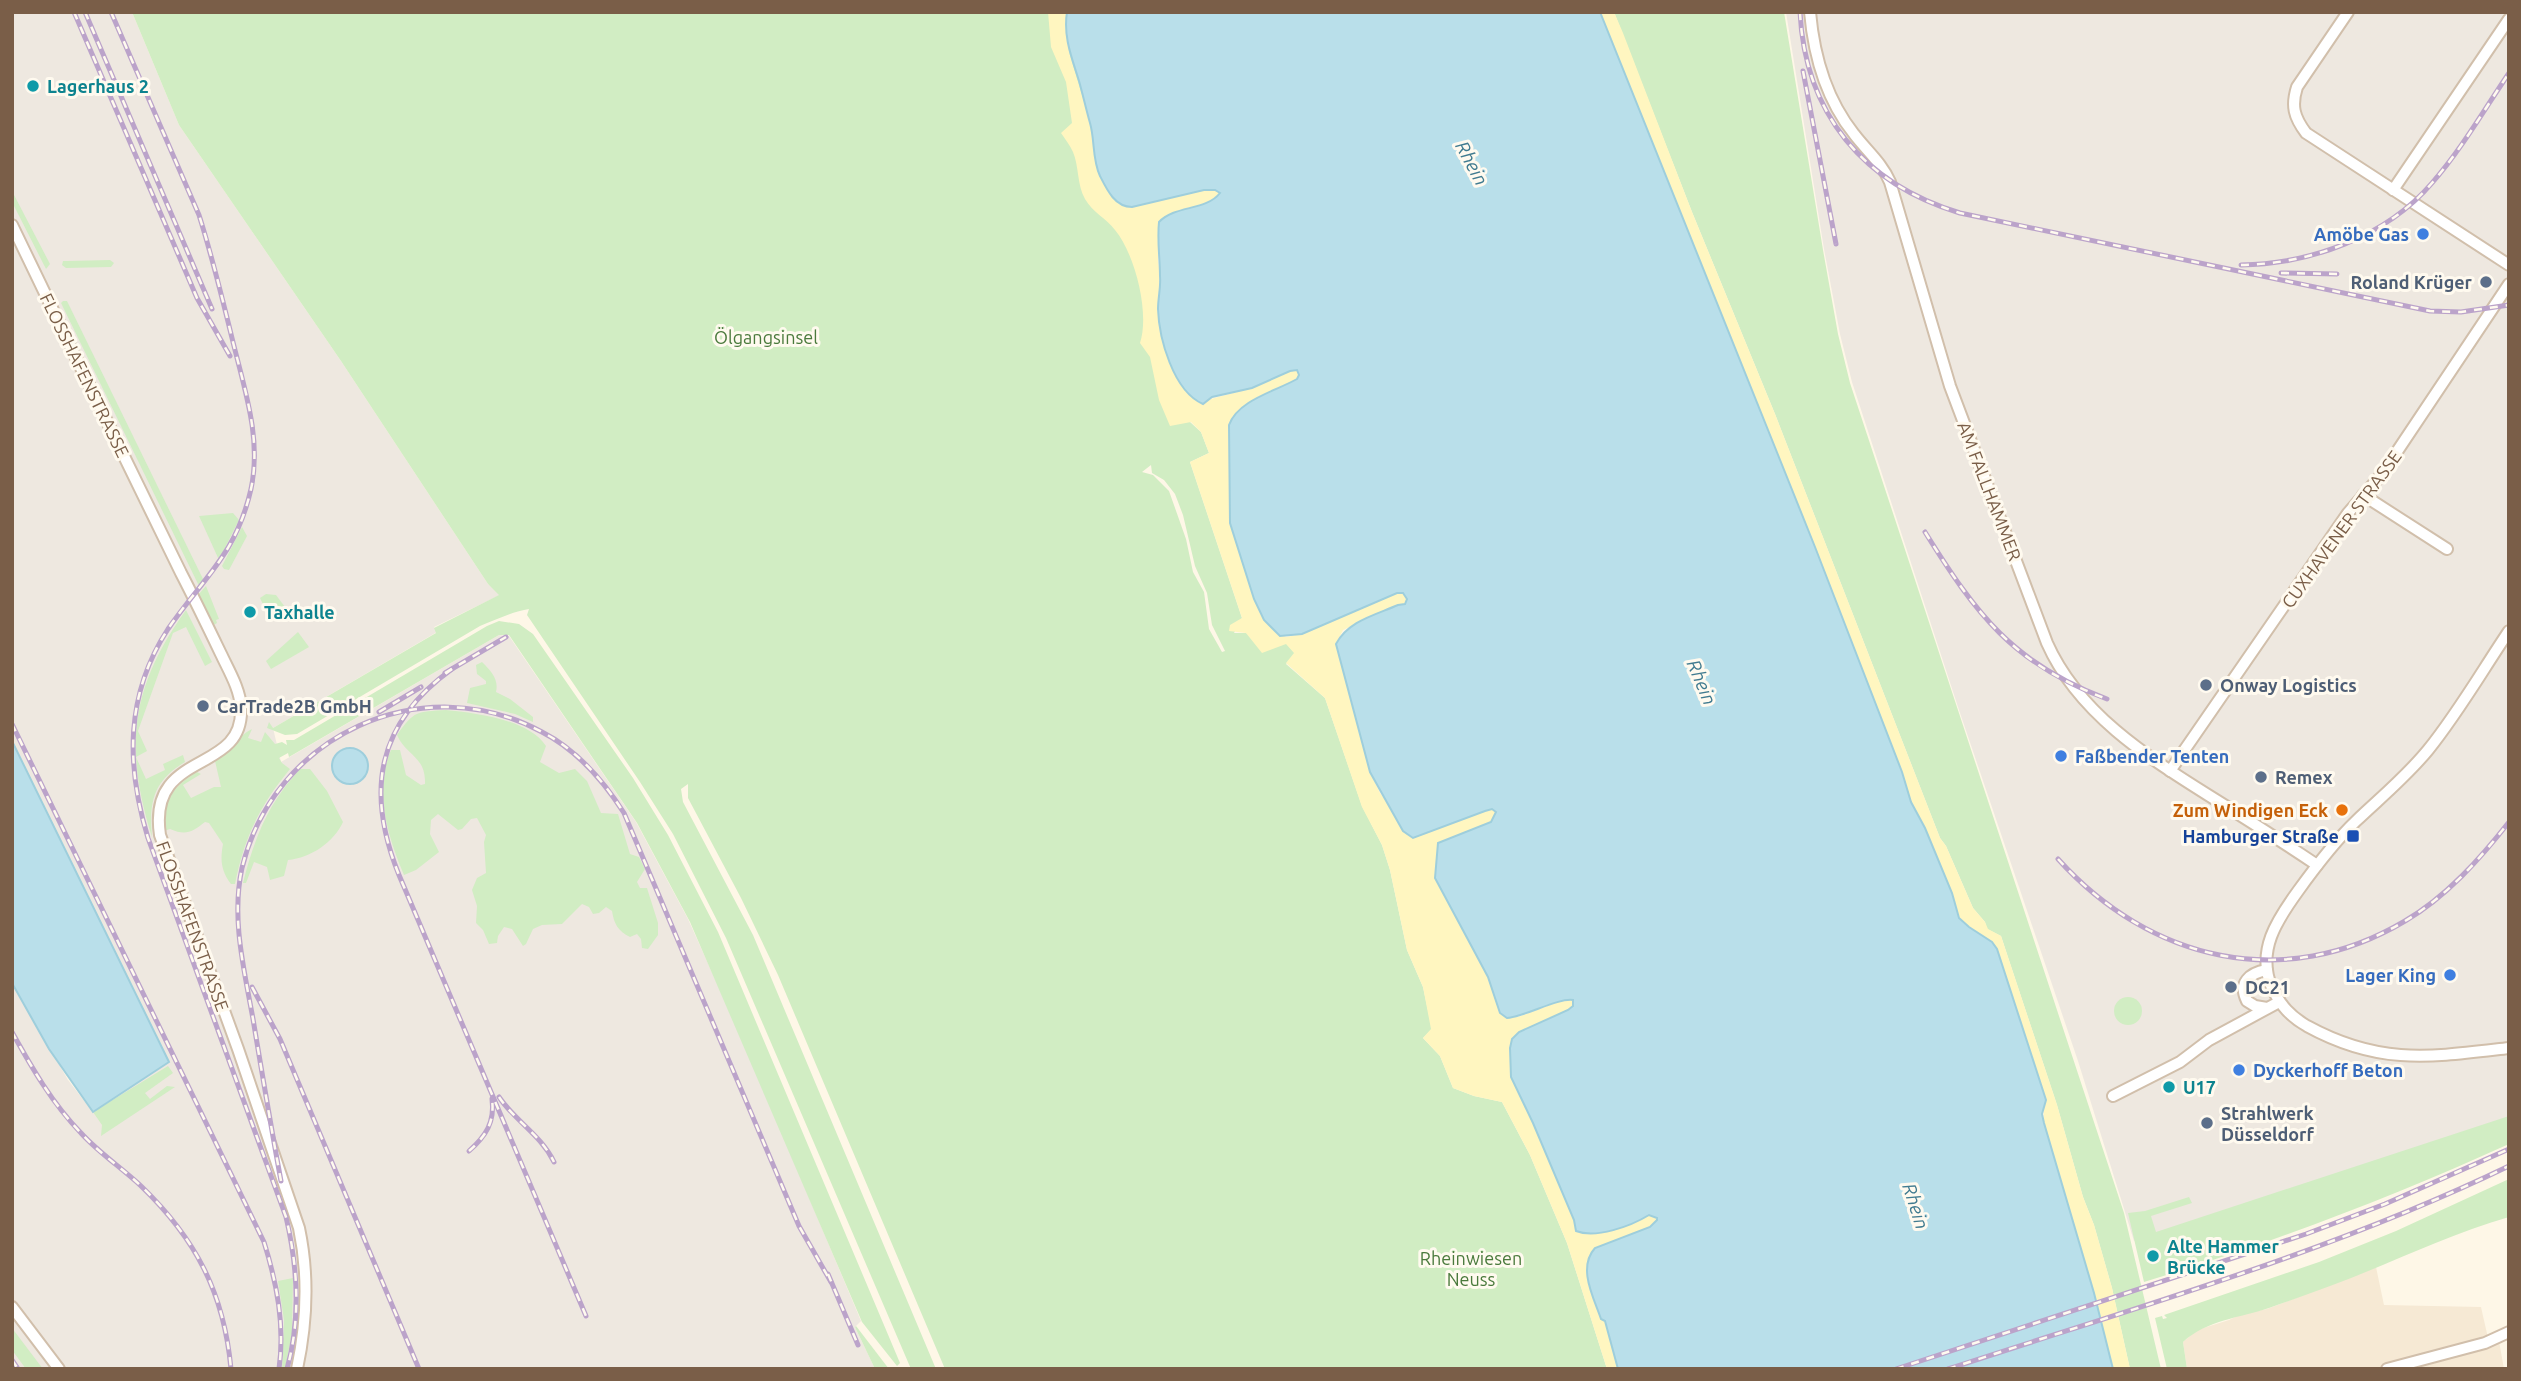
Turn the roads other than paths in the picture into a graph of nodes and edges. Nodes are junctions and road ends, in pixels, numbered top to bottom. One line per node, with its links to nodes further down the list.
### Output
1 (1810, 12): 11 (street, AM FALLHAMMER)
2 (2348, 12): 4 (street)
3 (2509, 19): 4 (street)
4 (2393, 190): 6 (street)
5 (12, 225): 21 (street, FLOSSHAFENSTRASSE)
6 (2509, 265)
7 (2509, 284): 8 (street, CUXHAVENER STRASSE)
8 (2364, 495): 9 (street); 11 (street, CUXHAVENER STRASSE)
9 (2447, 549)
10 (2509, 631): 12 (street)
11 (2170, 771): 12 (street, AM FALLHAMMER)
12 (2317, 865): 13 (street)
13 (2267, 971): 14 (street); 15 (street)
14 (2279, 1002): 15 (street); 16 (street)
15 (2267, 1008): 17 (street)
16 (2509, 1048)
17 (2113, 1096)
18 (12, 1307): 20 (street)
19 (2509, 1332): 22 (street)
20 (59, 1369)
21 (297, 1369)
22 (2387, 1369)

